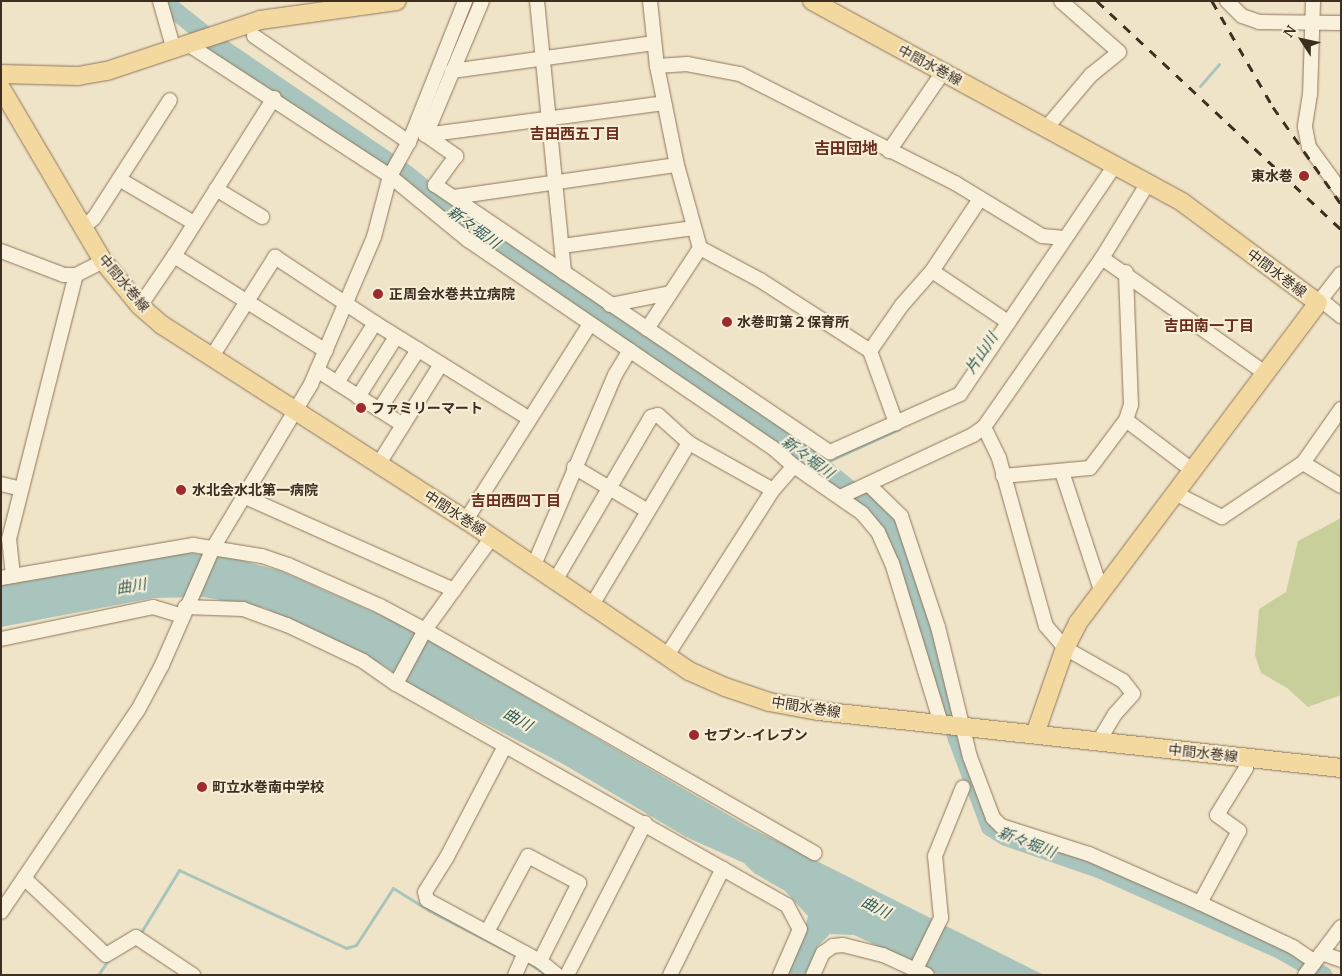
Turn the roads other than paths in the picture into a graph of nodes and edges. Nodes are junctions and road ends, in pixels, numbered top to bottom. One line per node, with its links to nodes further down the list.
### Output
1 (149, 1): 11 (street)
2 (397, 1): 16 (main road)
3 (465, 1): 28 (street)
4 (482, 1): 19 (street)
5 (536, 1): 17 (street)
6 (650, 1): 15 (street)
7 (812, 1): 20 (main road, 中間水巻線)
8 (1061, 1): 27 (street)
9 (1227, 1): 12 (street)
10 (1313, 1): 12 (street)
11 (161, 4): 16 (street)
12 (1314, 22): 13 (street); 37 (street)
13 (1341, 23)
14 (254, 36): 28 (street)
15 (654, 43): 17 (street); 18 (street)
16 (188, 45): 21 (main road); 23 (street)
17 (543, 58): 19 (street); 26 (street)
18 (657, 66): 25 (street); 29 (street)
19 (452, 71): 28 (street)
20 (943, 72): 27 (main road, 中間水巻線); 29 (street)
21 (1, 74)
22 (1, 88): 42 (main road, 中間水巻線)
23 (274, 98): 32 (street); 36 (street)
24 (170, 100): 33 (street)
25 (664, 103): 26 (street); 30 (street)
26 (548, 120): 28 (street); 34 (street)
27 (1047, 126): 31 (main road, 中間水巻線)
28 (416, 136): 32 (street); 38 (street)
29 (889, 150): 39 (street)
30 (677, 165): 34 (street); 43 (street)
31 (1115, 165): 35 (main road, 中間水巻線); 44 (street)
32 (390, 176): 59 (street); 65 (street)
33 (120, 178): 41 (street); 42 (street)
34 (555, 182): 38 (street); 45 (street)
35 (1148, 183): 49 (street); 58 (main road, 中間水巻線)
36 (216, 189): 40 (street); 41 (street)
37 (1341, 192)
38 (454, 197): 53 (street)
39 (980, 198): 44 (street); 51 (street)
40 (262, 217)
41 (194, 223): 48 (street)
42 (84, 227): 50 (main road, 中間水巻線)
43 (694, 228): 45 (street); 46 (street)
44 (1064, 238): 63 (street)
45 (562, 246): 53 (street)
46 (700, 248): 56 (street); 70 (street)
47 (1, 251): 55 (street)
48 (174, 256): 57 (street); 61 (street)
49 (1102, 258): 52 (street); 85 (street)
50 (103, 261): 55 (street); 61 (main road, 中間水巻線)
51 (932, 271): 63 (street); 70 (street)
52 (1126, 272): 75 (street); 82 (street)
53 (564, 273): 60 (street)
54 (1341, 274): 58 (street)
55 (76, 275): 98 (street)
56 (670, 293): 60 (street); 66 (street)
57 (247, 301): 59 (street); 71 (street); 72 (street)
58 (1319, 302): 62 (street); 75 (main road, 中間水巻線)
59 (346, 303): 64 (street); 71 (street)
60 (610, 305): 66 (street)
61 (140, 306): 72 (main road, 中間水巻線)
62 (1341, 316)
63 (1008, 322): 83 (street)
64 (375, 323): 67 (street); 76 (street)
65 (590, 324): 69 (street); 81 (street)
66 (647, 329): 83 (street)
67 (396, 337): 68 (street); 77 (street)
68 (418, 350): 73 (street); 80 (street)
69 (630, 350): 89 (street); 90 (street)
70 (870, 350): 83 (street)
71 (326, 351): 74 (street)
72 (211, 358): 78 (main road, 中間水巻線)
73 (441, 364): 81 (street); 84 (street)
74 (317, 370): 76 (street); 78 (street)
75 (1265, 373): 91 (main road, 中間水巻線)
76 (337, 383): 77 (street)
77 (358, 397): 80 (street)
78 (296, 408): 88 (main road, 中間水巻線); 101 (street)
79 (1341, 409): 87 (street)
80 (379, 410): 84 (street)
81 (530, 418): 104 (street)
82 (1126, 420): 91 (street); 92 (street)
83 (896, 423)
84 (403, 425): 88 (street)
85 (984, 427): 93 (street); 95 (street)
86 (689, 443): 97 (street); 99 (street); 103 (street)
87 (1303, 463): 96 (street); 100 (street)
88 (378, 465): 104 (main road, 中間水巻線)
89 (794, 466): 99 (street); 102 (street)
90 (574, 467): 97 (street); 107 (street)
91 (1192, 470): 100 (main road, 中間水巻線)
92 (1062, 472): 93 (street); 111 (street)
93 (1003, 476): 116 (street)
94 (1, 484): 98 (street)
95 (868, 484): 102 (street); 120 (street)
96 (1341, 486)
97 (609, 488): 103 (street); 109 (street)
98 (21, 489): 108 (street)
99 (774, 490): 117 (street)
100 (1175, 493): 111 (main road, 中間水巻線)
101 (244, 496): 106 (street); 110 (street)
102 (840, 497): 119 (street)
103 (648, 510): 112 (street)
104 (466, 520): 105 (main road, 中間水巻線)
105 (492, 538): 107 (main road, 中間水巻線); 110 (street)
106 (212, 551): 108 (street); 113 (street); 114 (street)
107 (534, 565): 109 (main road, 中間水巻線)
108 (5, 575)
109 (556, 579): 112 (main road, 中間水巻線)
110 (454, 590): 114 (street)
111 (1100, 590): 116 (main road, 中間水巻線)
112 (592, 605): 117 (main road, 中間水巻線)
113 (185, 608): 115 (street); 118 (street); 130 (street)
114 (424, 633): 118 (street); 128 (street)
115 (1, 639)
116 (1065, 648): 121 (main road, 中間水巻線); 122 (street)
117 (666, 657): 119 (main road, 中間水巻線)
118 (398, 681): 123 (street)
119 (940, 724): 120 (main road, 中間水巻線)
120 (965, 727): 121 (main road, 中間水巻線); 131 (street)
121 (1036, 734): 122 (main road, 中間水巻線)
122 (1099, 741): 124 (main road, 中間水巻線)
123 (505, 746): 127 (street); 134 (street)
124 (1245, 758): 125 (main road, 中間水巻線); 131 (street)
125 (1341, 768)
126 (963, 787): 139 (street)
127 (645, 823): 129 (street); 143 (street)
128 (815, 853)
129 (723, 868): 144 (street); 145 (street)
130 (24, 878): 132 (street); 140 (street)
131 (1200, 903): 136 (street)
132 (1, 912)
133 (1341, 927): 136 (street)
134 (487, 932): 135 (street); 138 (street)
135 (525, 953): 138 (street); 141 (street)
136 (1317, 957): 137 (street); 147 (street)
137 (1341, 960)
138 (540, 961): 142 (street)
139 (921, 972): 146 (street)
140 (193, 975)
141 (515, 975)
142 (558, 975)
143 (567, 975)
144 (670, 975)
145 (780, 975)
146 (814, 975)
147 (1305, 975)

